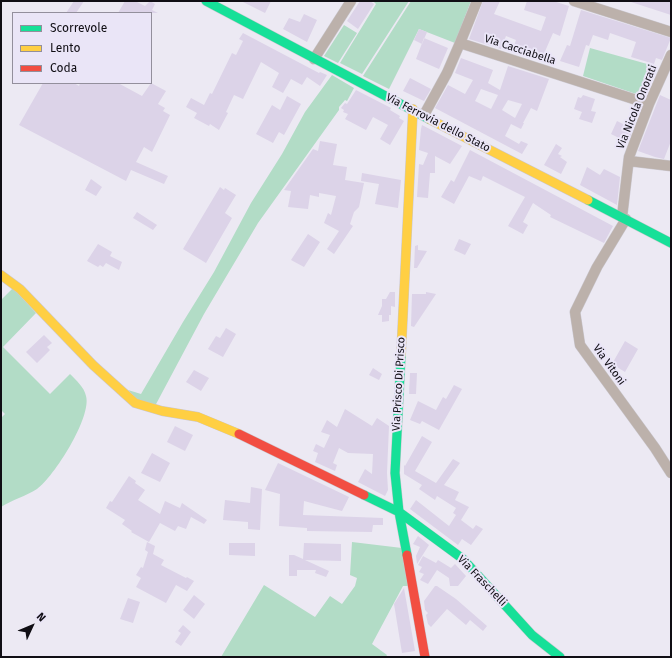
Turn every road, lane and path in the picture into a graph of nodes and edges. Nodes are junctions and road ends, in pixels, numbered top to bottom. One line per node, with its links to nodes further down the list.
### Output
1 (206, 1): 8 (street, Via Ferrovia dello Stato)
2 (351, 1): 8 (street)
3 (477, 1): 6 (street)
4 (574, 1): 5 (street)
5 (671, 32)
6 (460, 43): 9 (street, Via Cacciabella); 11 (street)
7 (671, 55): 9 (street, Via Nicola Onorati)
8 (314, 59): 10 (street, Via Ferrovia dello Stato)
9 (649, 104): 12 (street, Via Nicola Onorati)
10 (413, 110): 11 (street, Via Ferrovia dello Stato); 18 (street, Via Prisco Di Prisco)
11 (424, 115): 14 (street, Via Ferrovia dello Stato)
12 (629, 161): 13 (street); 14 (street, Via Nicola Onorati)
13 (671, 166)
14 (624, 218): 15 (street, Via Ferrovia dello Stato); 17 (street, Via Vitoni)
15 (671, 243)
16 (1, 275): 18 (street, Via Fraschelli)
17 (671, 472)
18 (399, 512): 19 (street, Via Prisco Di Prisco); 20 (street, Via Fraschelli)
19 (425, 657)
20 (560, 657)

